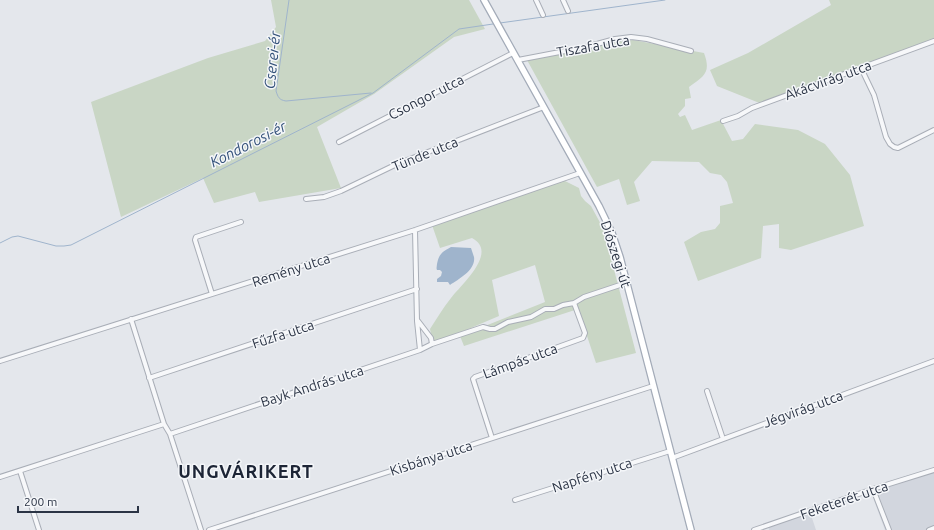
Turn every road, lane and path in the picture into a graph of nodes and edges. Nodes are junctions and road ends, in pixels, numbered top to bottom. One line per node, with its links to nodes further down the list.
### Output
1 (484, 0): 8 (main road, Diószegi út)
2 (536, 0): 5 (street)
3 (563, 0): 4 (street)
4 (568, 11)
5 (543, 15)
6 (934, 41): 10 (street, Akácvirág utca)
7 (691, 51): 9 (street, Tiszafa utca)
8 (513, 53): 9 (main road, Diószegi út); 14 (street, Csongor utca)
9 (518, 60): 11 (main road, Diószegi út)
10 (861, 68): 12 (street, Akácvirág utca); 13 (street)
11 (544, 107): 15 (main road, Diószegi út); 16 (street, Tünde utca)
12 (723, 121)
13 (934, 130)
14 (340, 142)
15 (580, 172): 18 (street, Remény utca); 19 (main road, Diószegi út)
16 (306, 199)
17 (241, 222): 21 (street)
18 (415, 230): 20 (street); 21 (street, Remény utca)
19 (626, 283): 22 (street, Bayk András utca); 30 (main road, Diószegi út)
20 (417, 289): 24 (street); 29 (street, Fűzfa utca)
21 (212, 294): 23 (street, Remény utca)
22 (574, 303): 25 (street, Bayk András utca); 34 (street, Lámpás utca)
23 (131, 319): 27 (street, Remény utca); 29 (street)
24 (417, 321): 25 (street); 26 (street)
25 (432, 344): 26 (street, Bayk András utca)
26 (420, 350): 33 (street, Bayk András utca)
27 (0, 361)
28 (934, 361): 35 (street, Jégvirág utca)
29 (149, 378): 32 (street)
30 (653, 386): 34 (street, Kisbánya utca); 36 (main road, Diószegi út)
31 (707, 391): 35 (street)
32 (164, 424): 33 (street); 39 (street)
33 (170, 434): 45 (street)
34 (492, 438): 46 (street, Kisbánya utca)
35 (723, 439): 37 (street, Jégvirág utca)
36 (670, 451): 37 (main road, Diószegi út); 42 (street, Napfény utca)
37 (672, 458): 47 (main road, Diószegi út)
38 (934, 470): 41 (street, Feketerét utca)
39 (20, 471): 40 (street); 44 (street)
40 (0, 478)
41 (873, 489): 48 (street, Feketerét utca); 49 (street)
42 (515, 500)
43 (934, 528): 50 (street)
44 (39, 530)
45 (201, 530)
46 (209, 530)
47 (691, 530)
48 (754, 530)
49 (889, 530)
50 (929, 530)

